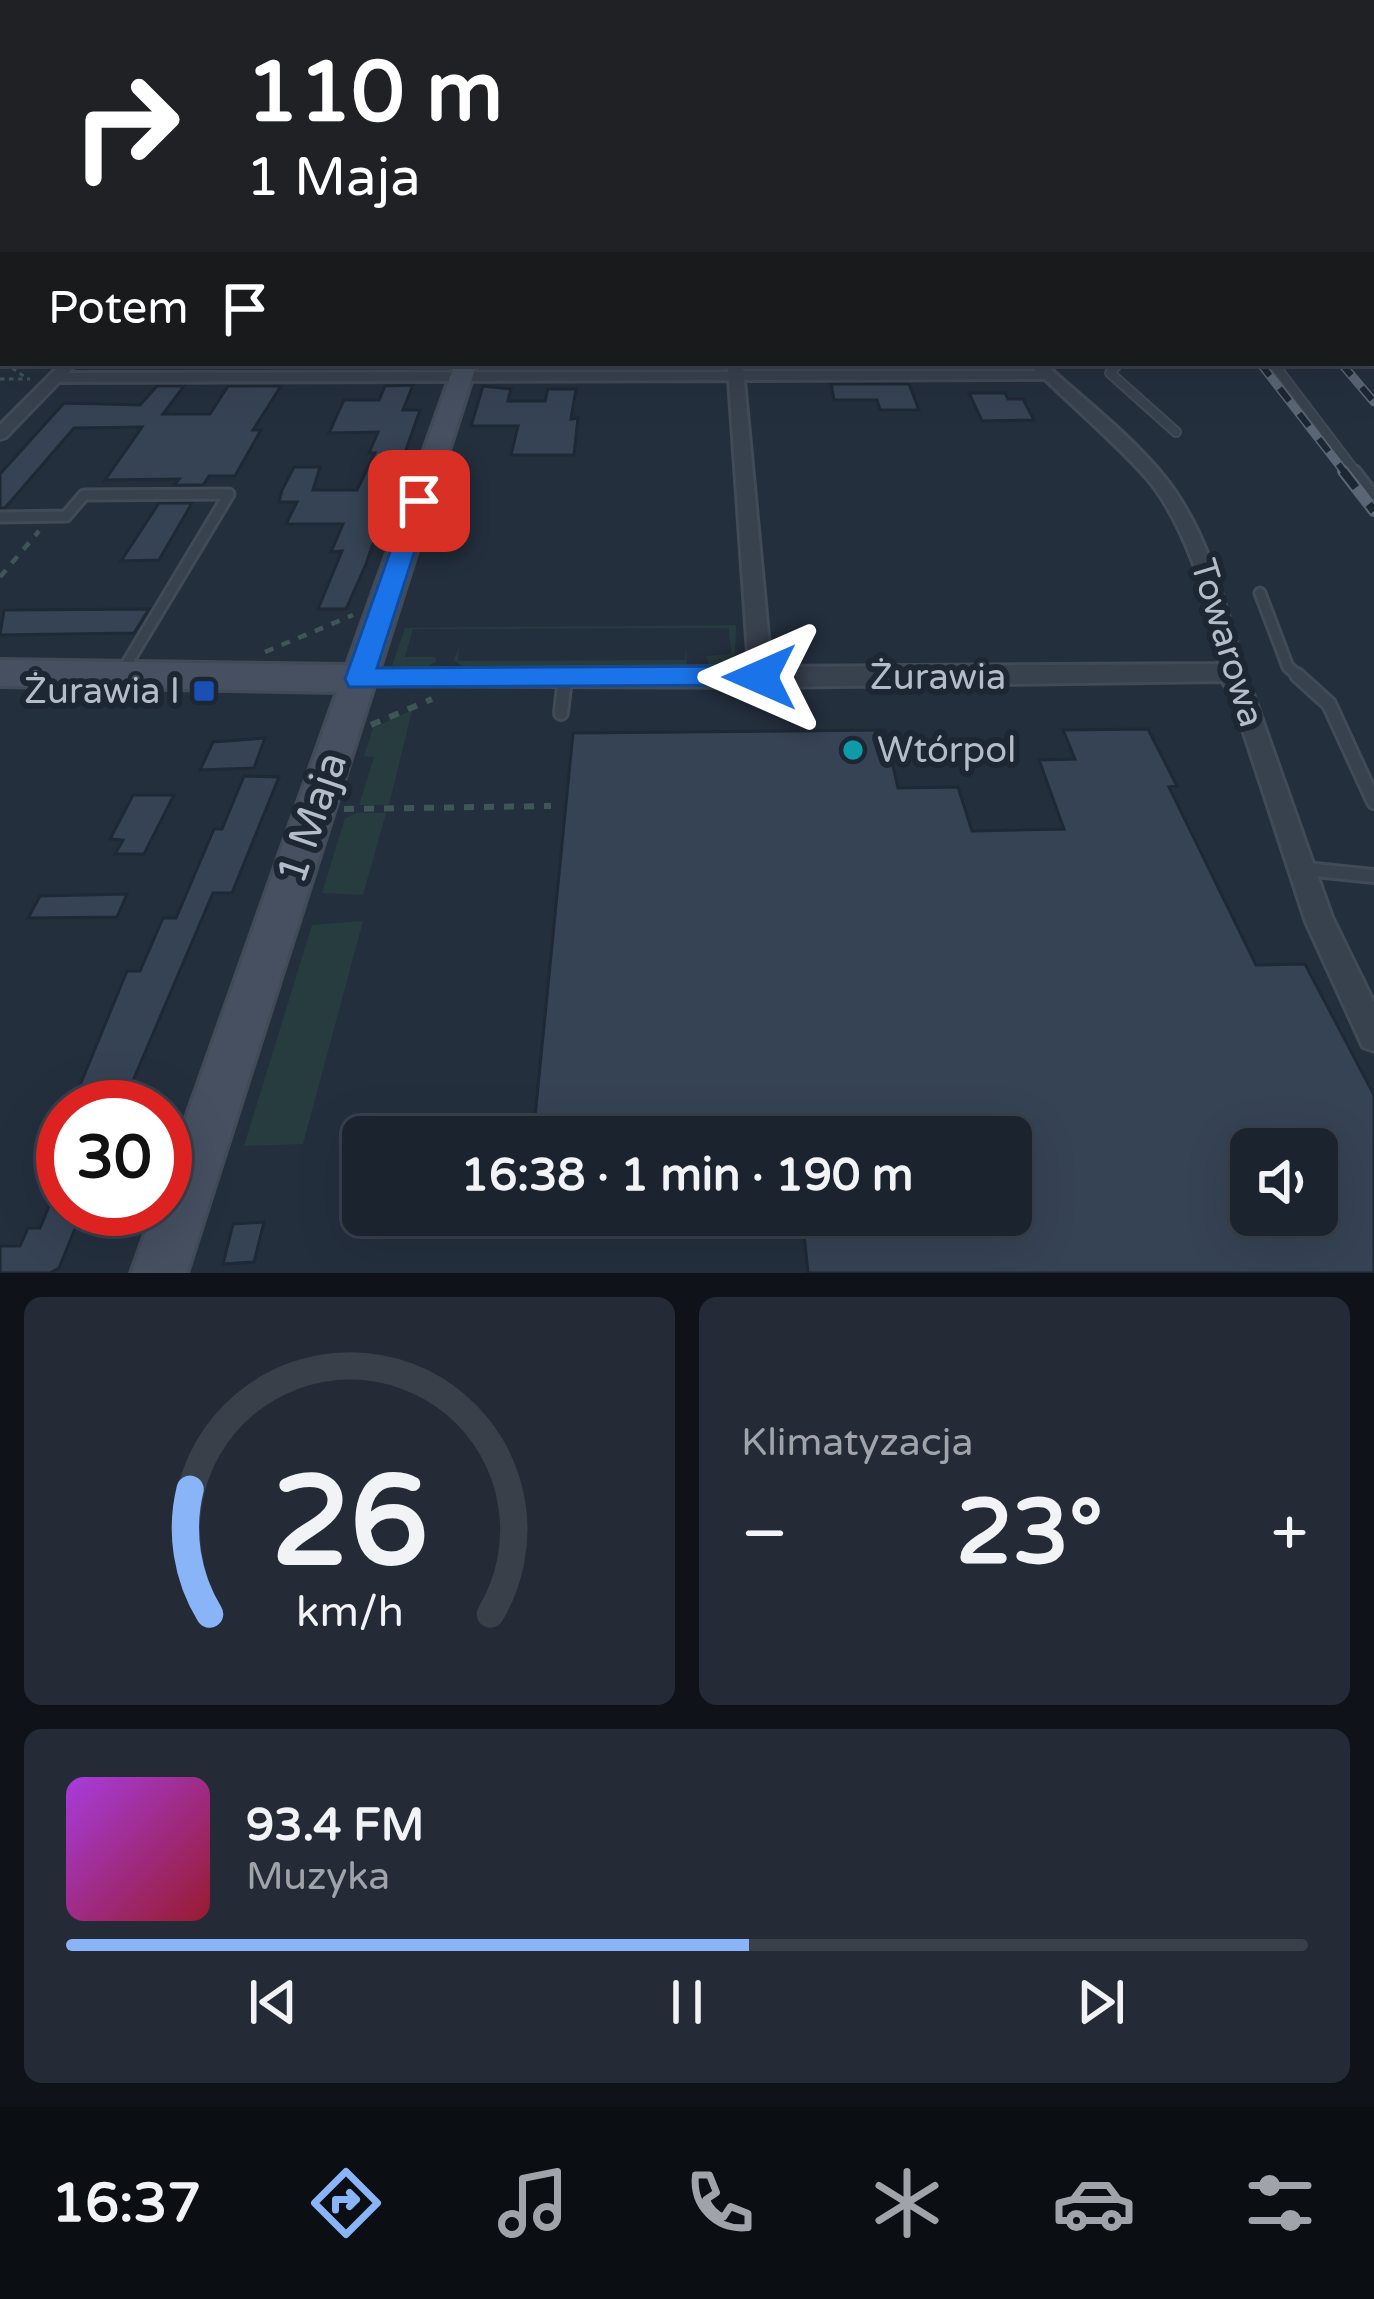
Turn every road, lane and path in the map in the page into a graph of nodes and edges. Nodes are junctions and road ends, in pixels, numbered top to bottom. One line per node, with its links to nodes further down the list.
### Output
1 (10, 366): 10 (path)
2 (65, 366): 8 (street)
3 (1117, 366): 11 (lane)
4 (1275, 366): 13 (lane)
5 (735, 369): 6 (street); 7 (street); 21 (street)
6 (1042, 369): 18 (street, Towarowa)
7 (464, 370): 8 (street); 23 (street, 1 Maja)
8 (47, 378): 10 (path); 12 (street)
9 (0, 379): 10 (path)
10 (28, 379)
11 (1176, 432)
12 (0, 434)
13 (1374, 496)
14 (0, 517): 20 (lane)
15 (1260, 593): 27 (lane)
16 (353, 615): 17 (path)
17 (262, 653)
18 (1228, 672): 21 (street, Żurawia); 30 (street, Towarowa)
19 (0, 673): 20 (street, Żurawia)
20 (120, 675): 23 (street, Żurawia)
21 (760, 677): 22 (street, Żurawia)
22 (565, 678): 23 (street, Żurawia); 25 (lane)
23 (359, 679): 33 (street, 1 Maja)
24 (429, 699): 26 (path)
25 (561, 713)
26 (369, 726)
27 (1374, 802)
28 (551, 806): 29 (path)
29 (344, 809)
30 (1301, 868): 31 (lane); 32 (street, Towarowa)
31 (1374, 876)
32 (1374, 1036)
33 (159, 1273)

